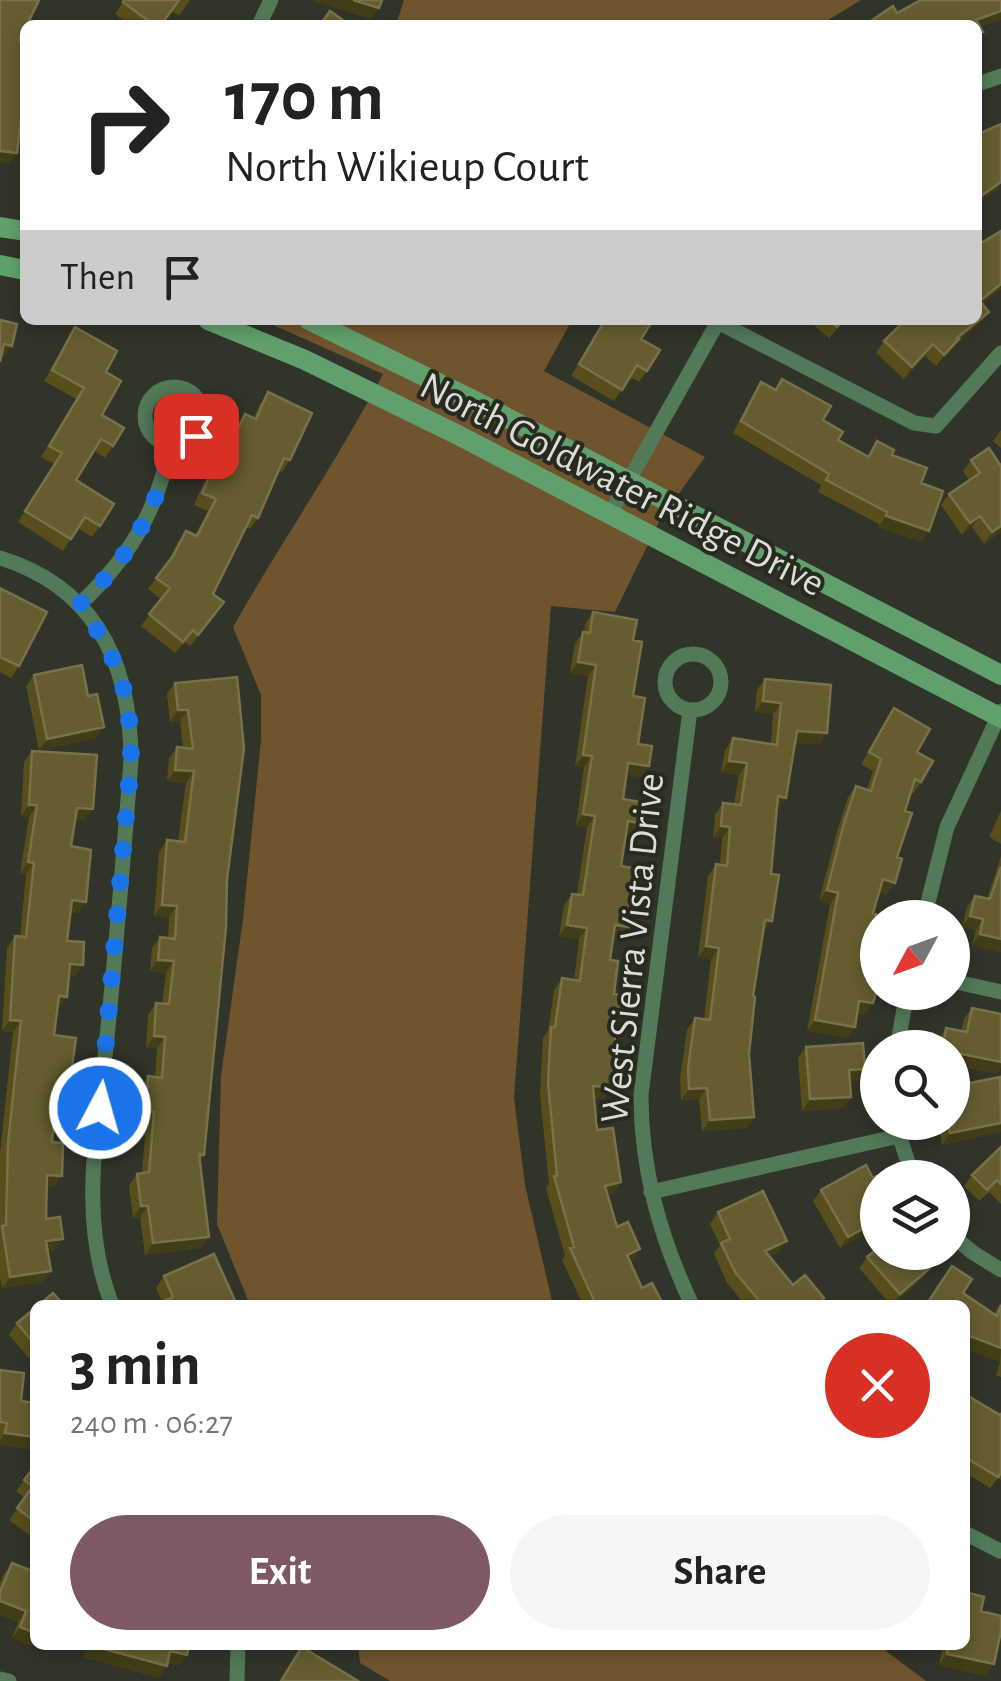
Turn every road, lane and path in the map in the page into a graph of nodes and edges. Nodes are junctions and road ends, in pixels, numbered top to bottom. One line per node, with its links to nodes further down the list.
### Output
1 (220, 325): 8 (street, North Goldwater Ridge Drive)
2 (320, 325): 7 (street, North Goldwater Ridge Drive)
3 (716, 325): 7 (street)
4 (726, 325): 5 (street)
5 (1001, 354)
6 (170, 445): 10 (street)
7 (629, 481): 8 (street); 11 (street, North Goldwater Ridge Drive)
8 (610, 514): 13 (street, North Goldwater Ridge Drive)
9 (0, 558): 10 (street)
10 (80, 604): 21 (street)
11 (1001, 675)
12 (690, 710): 18 (street, West Sierra Vista Drive)
13 (1000, 715): 14 (street)
14 (929, 900)
15 (970, 985): 16 (street)
16 (1001, 992)
17 (860, 1138): 18 (street)
18 (651, 1192): 22 (street, West Sierra Vista Drive)
19 (970, 1250): 20 (street)
20 (1001, 1270)
21 (110, 1300)
22 (690, 1300)
23 (970, 1536): 24 (street)
24 (1000, 1551)
25 (238, 1650): 28 (street)
26 (0, 1679): 27 (street)
27 (8, 1681)
28 (238, 1681)

